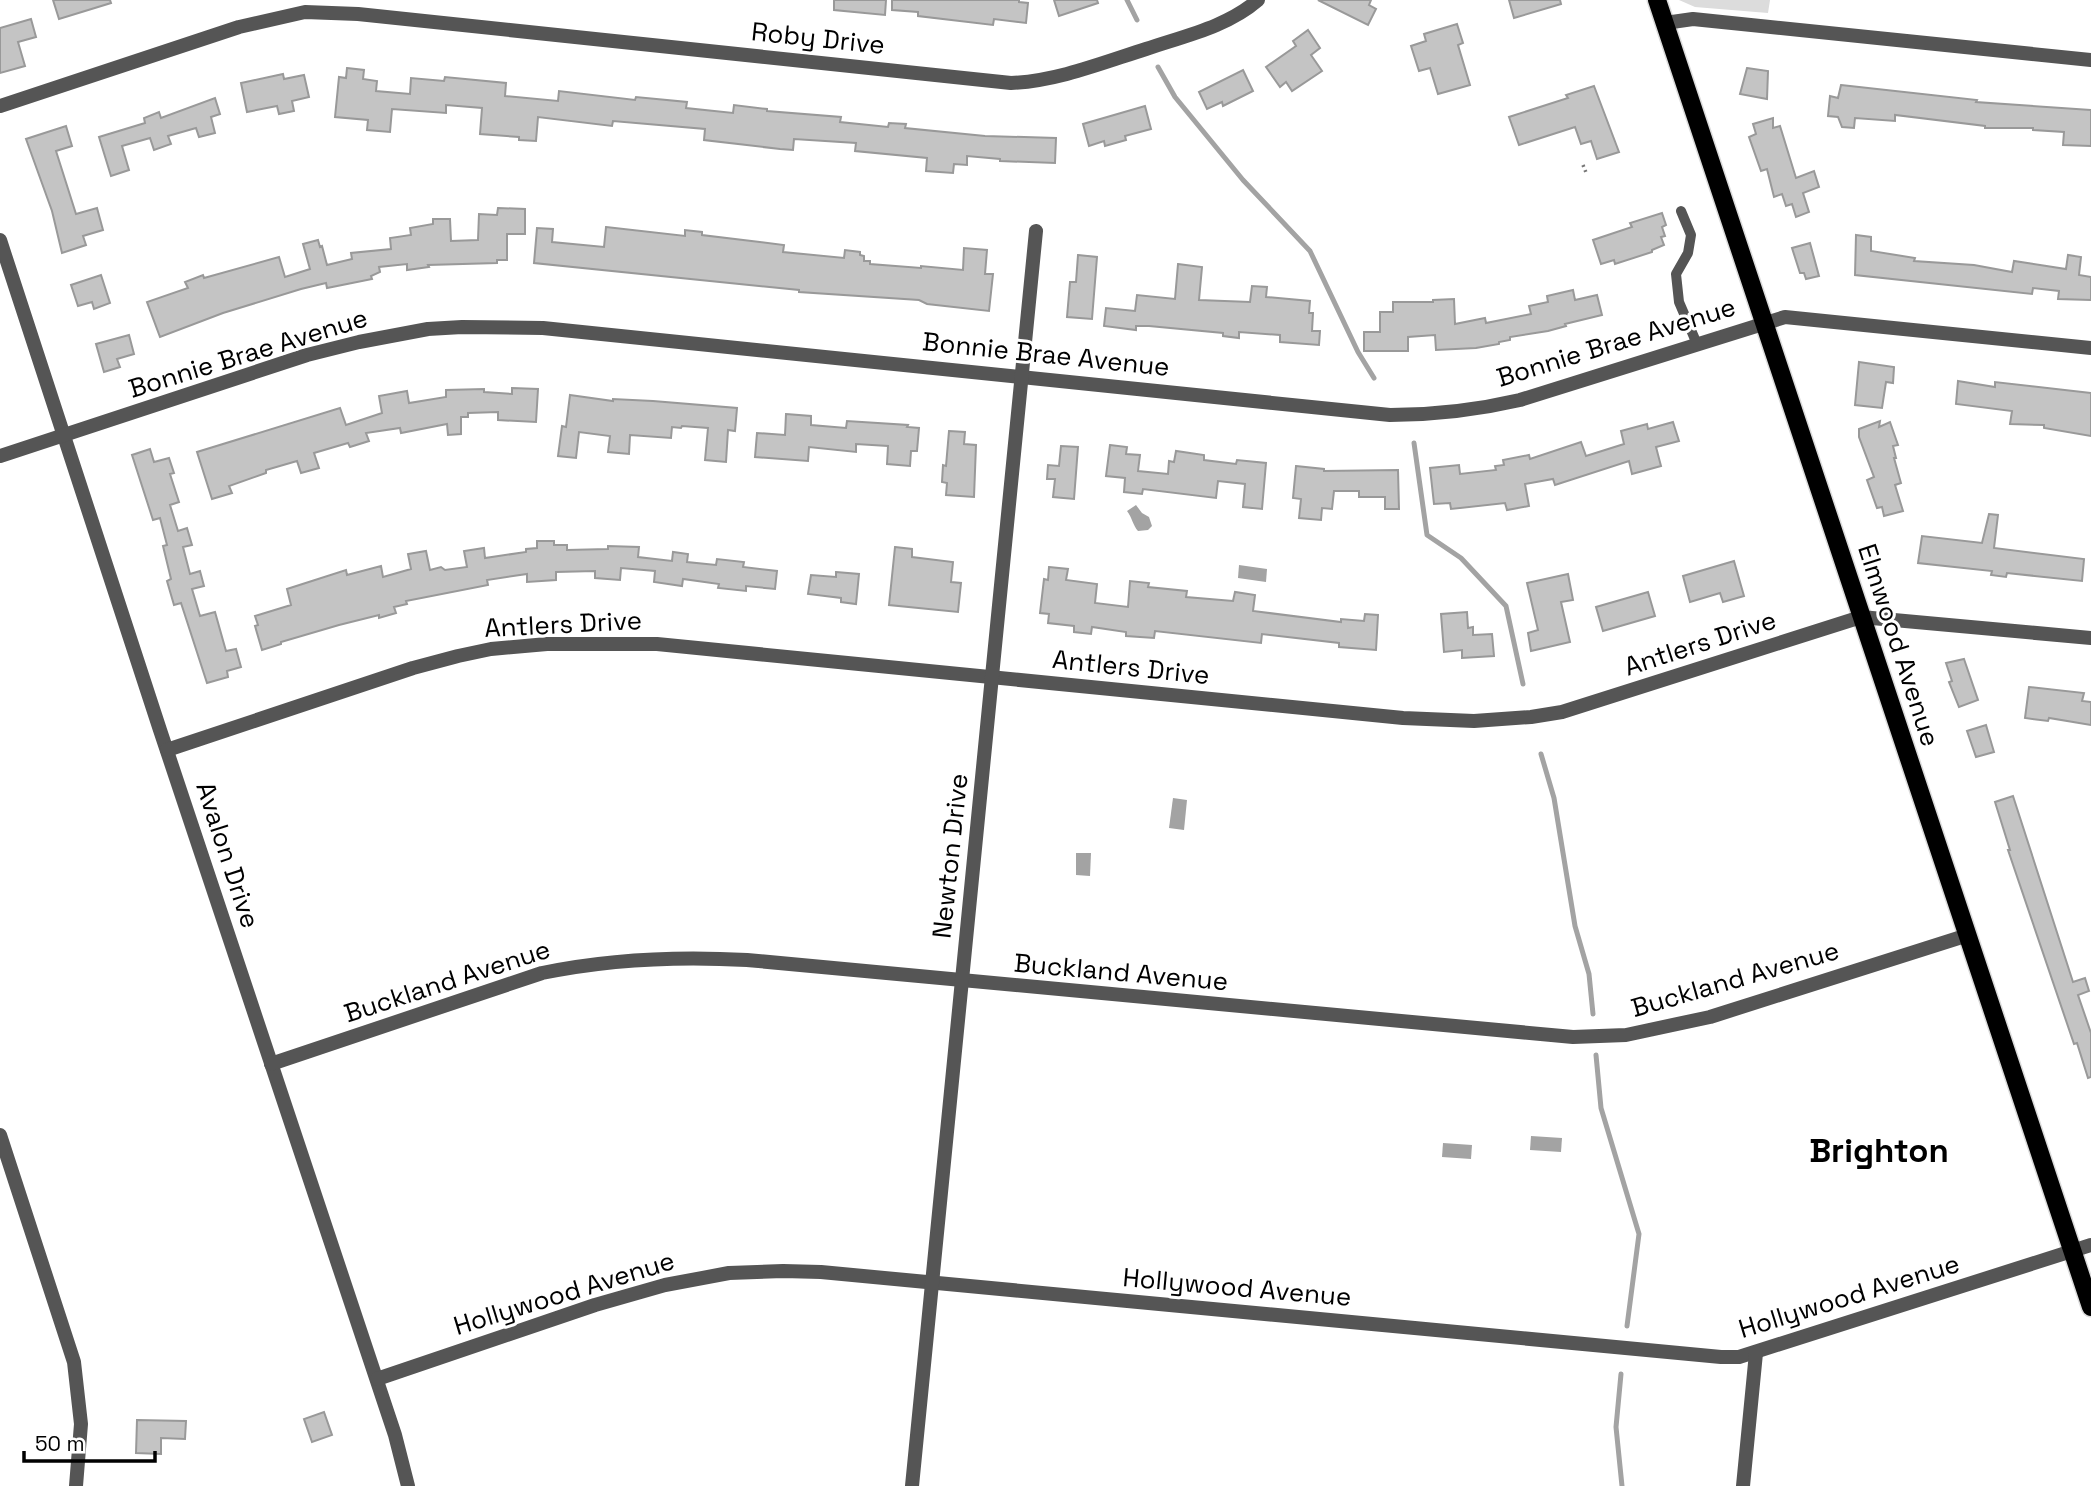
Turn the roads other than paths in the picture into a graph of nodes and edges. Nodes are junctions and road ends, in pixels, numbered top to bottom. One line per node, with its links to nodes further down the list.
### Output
1 (1258, 0): 3 (street, Roby Drive)
2 (1657, 0): 4 (main road, Elmwood Avenue)
3 (356, 7): 6 (street, Roby Drive)
4 (1665, 23): 5 (street); 10 (main road, Elmwood Avenue)
5 (2091, 60)
6 (0, 106)
7 (1681, 211): 11 (lane)
8 (1036, 231): 13 (street, Newton Drive)
9 (0, 240): 14 (street, Avalon Drive)
10 (1763, 322): 11 (street, Bonnie Brae Avenue); 12 (street, Bonnie Brae Avenue); 16 (main road, Elmwood Avenue)
11 (1697, 344): 13 (street, Bonnie Brae Avenue)
12 (2091, 348)
13 (1023, 377): 14 (street, Bonnie Brae Avenue); 18 (street, Newton Drive)
14 (65, 435): 15 (street, Bonnie Brae Avenue); 19 (street, Avalon Drive)
15 (0, 456)
16 (1861, 617): 17 (street, Antlers Drive); 18 (street, Antlers Drive); 20 (main road, Elmwood Avenue)
17 (2091, 638)
18 (992, 678): 19 (street, Antlers Drive); 21 (street, Newton Drive)
19 (167, 750): 22 (street, Avalon Drive)
20 (1968, 935): 21 (street, Buckland Avenue); 25 (main road, Elmwood Avenue)
21 (962, 981): 22 (street, Buckland Avenue); 26 (street, Newton Drive)
22 (271, 1065): 29 (street, Avalon Drive)
23 (0, 1135): 30 (street)
24 (2091, 1245): 25 (street, Hollywood Avenue)
25 (2073, 1251): 27 (main road, Elmwood Avenue); 28 (street, Hollywood Avenue)
26 (932, 1283): 28 (street, Hollywood Avenue); 29 (street, Hollywood Avenue); 32 (street, Newton Drive)
27 (2091, 1307)
28 (1756, 1353): 33 (street)
29 (377, 1378): 31 (street, Avalon Drive)
30 (76, 1486)
31 (408, 1486)
32 (912, 1486)
33 (1743, 1486)

